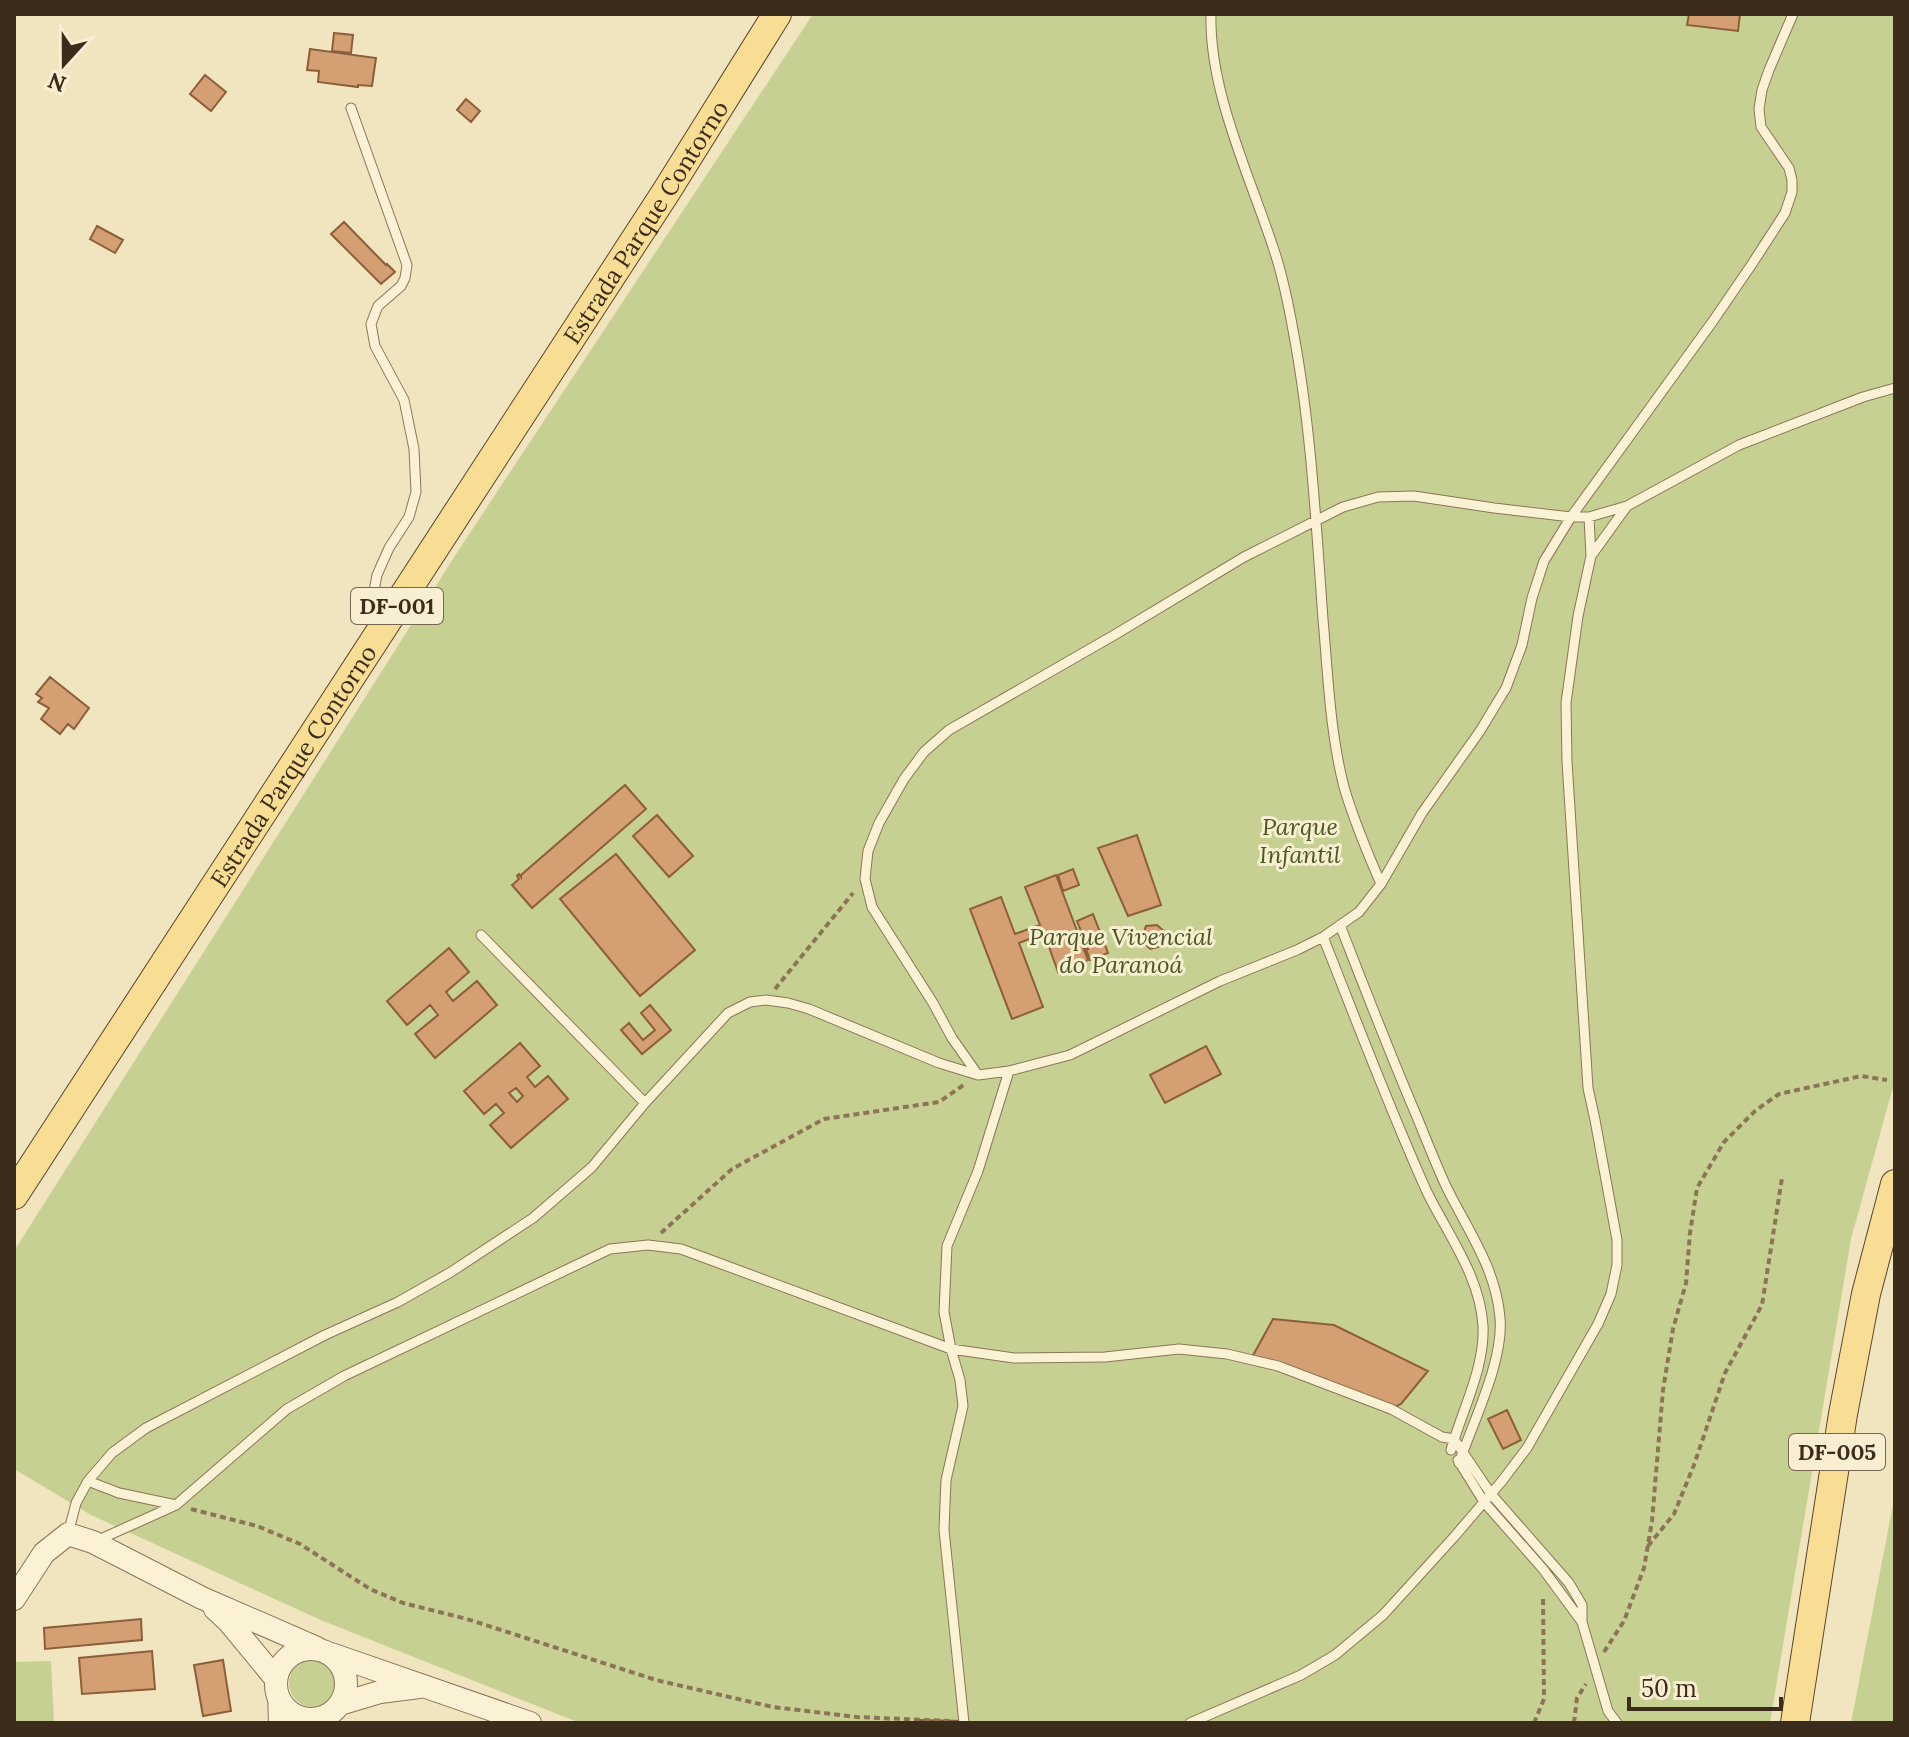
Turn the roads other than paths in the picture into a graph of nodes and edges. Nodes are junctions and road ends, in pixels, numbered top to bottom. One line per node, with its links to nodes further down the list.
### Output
1 (777, 14): 11 (main road, Estrada Parque Contorno / DF-001)
2 (1211, 14): 9 (lane)
3 (1793, 14): 7 (lane)
4 (351, 108): 11 (lane)
5 (1895, 388): 6 (lane)
6 (1627, 506): 8 (lane); 10 (lane)
7 (1571, 517): 8 (lane); 9 (lane); 12 (lane)
8 (1589, 517): 10 (lane)
9 (1316, 521): 12 (lane); 17 (lane)
10 (1591, 556): 28 (lane)
11 (385, 624): 20 (main road, Estrada Parque Contorno / DF-001)
12 (1381, 884): 13 (lane)
13 (1340, 925): 15 (lane); 23 (lane)
14 (481, 935): 18 (lane)
15 (1323, 937): 16 (lane); 22 (lane)
16 (1009, 1071): 17 (lane); 21 (lane)
17 (978, 1075): 18 (lane)
18 (645, 1103): 27 (lane)
19 (1895, 1184): 44 (main road, DF-005)
20 (15, 1192)
21 (951, 1349): 24 (lane); 29 (lane); 39 (lane)
22 (1470, 1391): 23 (lane); 24 (lane)
23 (1483, 1396): 25 (lane)
24 (1452, 1444): 25 (lane); 26 (lane)
25 (1463, 1452): 26 (lane); 28 (lane)
26 (1459, 1463): 28 (lane)
27 (88, 1481): 29 (lane); 30 (lane)
28 (1487, 1498): 34 (lane); 34 (lane); 42 (lane)
29 (176, 1505): 31 (lane)
30 (68, 1534): 31 (street); 33 (street)
31 (93, 1542): 32 (street)
32 (202, 1598): 35 (street); 36 (street)
33 (14, 1599)
34 (1582, 1622): 43 (lane)
35 (323, 1651): 36 (street); 37 (street); 38 (street)
36 (276, 1686): 38 (street); 40 (street)
37 (424, 1686): 38 (street); 41 (street)
38 (332, 1714)
39 (964, 1722)
40 (278, 1723)
41 (530, 1723)
42 (1190, 1723)
43 (1617, 1723)
44 (1795, 1723)

